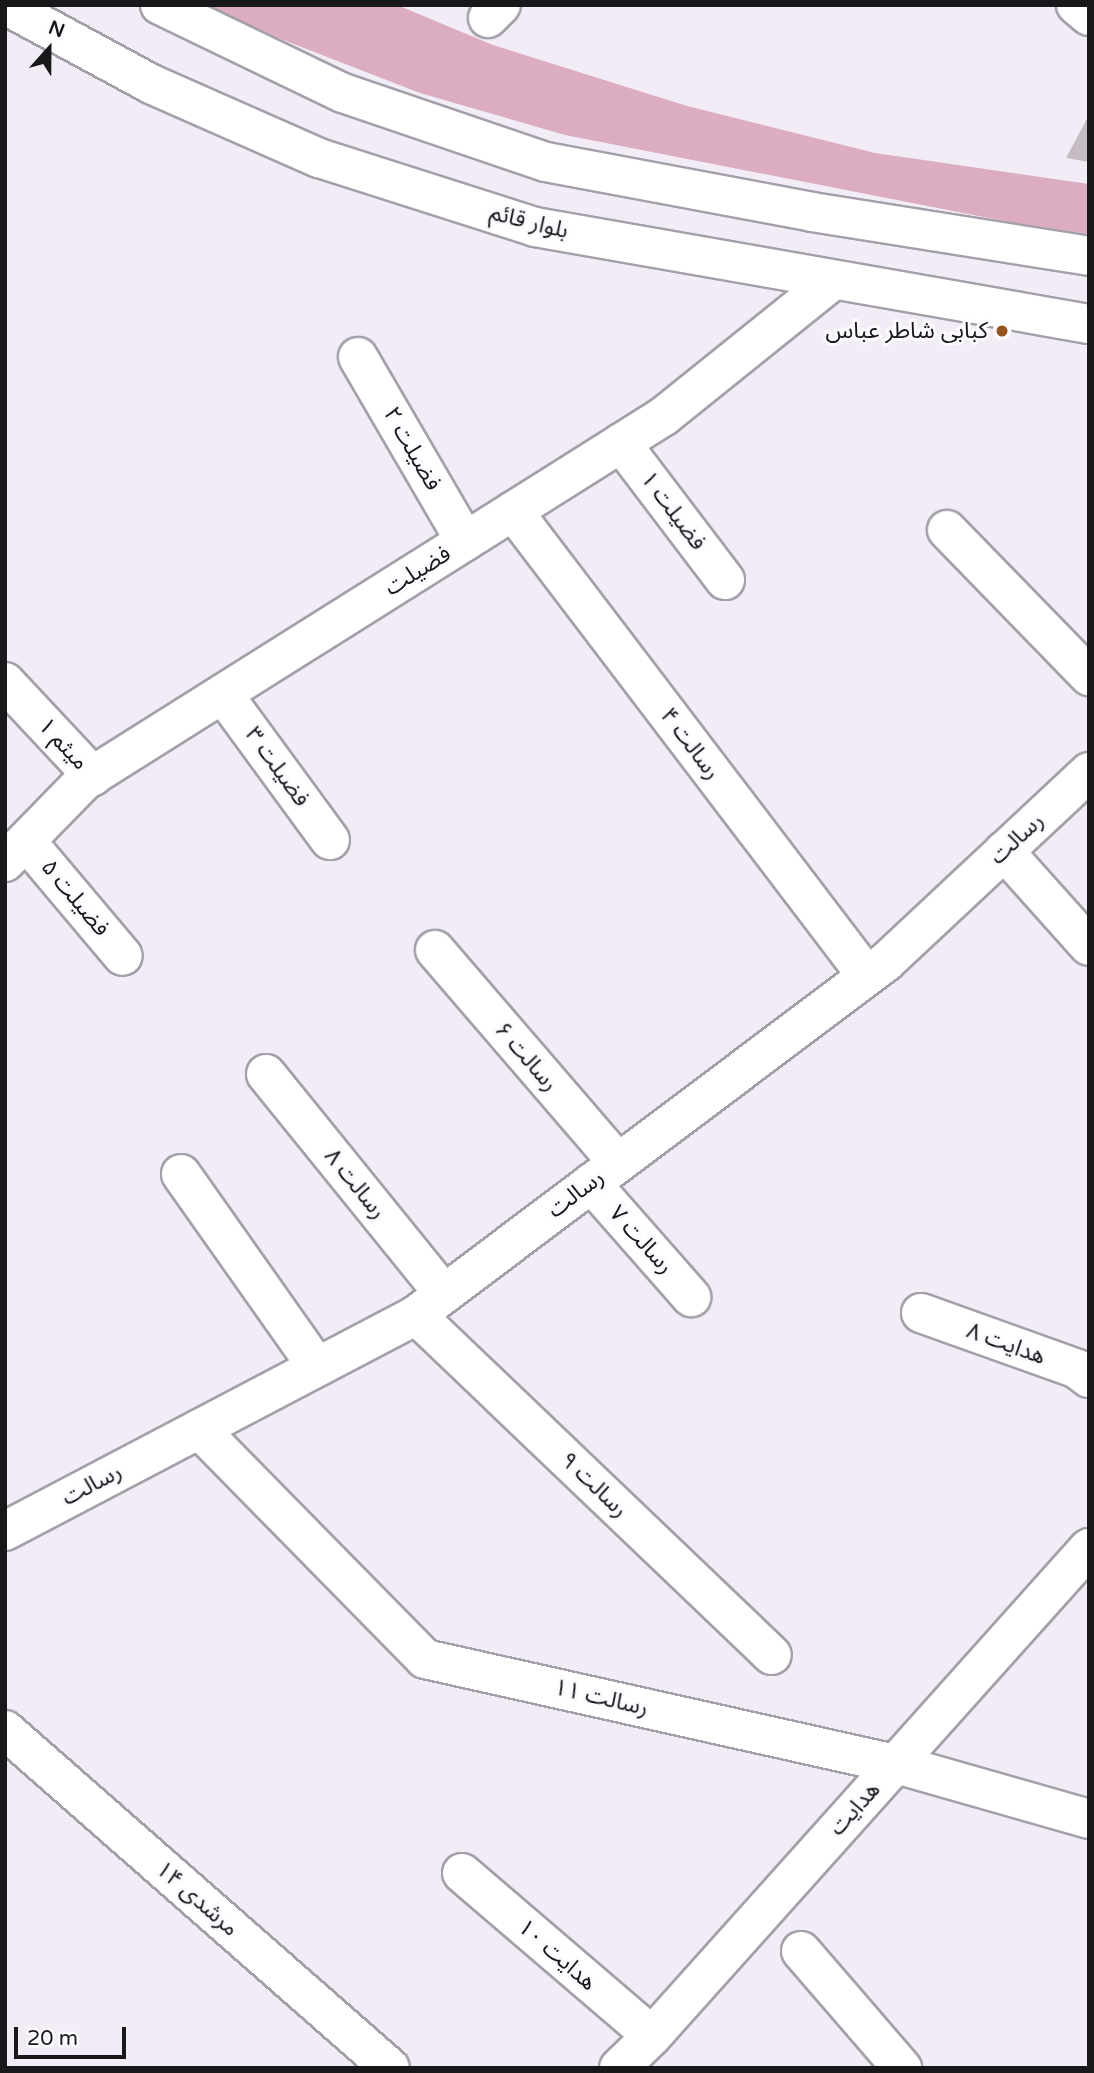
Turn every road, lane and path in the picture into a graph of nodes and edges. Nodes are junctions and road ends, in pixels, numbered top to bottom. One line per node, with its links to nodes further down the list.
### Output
1 (5, 5): 6 (street, بلوار قائم)
2 (160, 5): 5 (street)
3 (1076, 5): 4 (street)
4 (1089, 16)
5 (1089, 256)
6 (833, 280): 7 (street, بلوار قائم); 9 (street, فضیلت)
7 (1089, 324)
8 (358, 358): 12 (street, فضیلت ۲)
9 (621, 443): 10 (street, فضیلت); 13 (street, فضیلت ۱)
10 (513, 511): 12 (street, فضیلت); 25 (street, رسالت ۴)
11 (947, 530): 14 (street)
12 (465, 541): 16 (street, فضیلت)
13 (725, 580)
14 (1089, 676)
15 (5, 682): 18 (street, میثم ۱)
16 (223, 694): 18 (street, فضیلت); 19 (street, فضیلت ۳)
17 (1089, 772): 21 (street, رسالت)
18 (93, 776): 20 (street, فضیلت)
19 (330, 840)
20 (16, 851): 24 (street, فضیلت ۵)
21 (1004, 851): 22 (street); 25 (street, رسالت)
22 (1089, 946)
23 (435, 950): 27 (street, رسالت ۶)
24 (123, 956)
25 (867, 976): 27 (street, رسالت)
26 (266, 1074): 30 (street, رسالت ۸)
27 (604, 1173): 29 (street, رسالت ۷); 30 (street, رسالت)
28 (181, 1174): 32 (street)
29 (691, 1297)
30 (430, 1304): 32 (street, رسالت); 37 (street, رسالت ۹)
31 (921, 1313): 33 (street, هدایت ۸)
32 (317, 1367): 34 (street, رسالت)
33 (1089, 1378)
34 (199, 1429): 35 (street, رسالت); 39 (street, رسالت ۱۱)
35 (5, 1531)
36 (1089, 1548): 39 (street, هدایت)
37 (772, 1654)
38 (5, 1730): 44 (street, مرشدی ۱۴)
39 (895, 1764): 40 (street, رسالت ۱۱); 43 (street, هدایت)
40 (1089, 1819)
41 (462, 1873): 43 (street, هدایت ۱۰)
42 (801, 1951): 45 (street)
43 (634, 2058)
44 (390, 2068)
45 (902, 2068)

